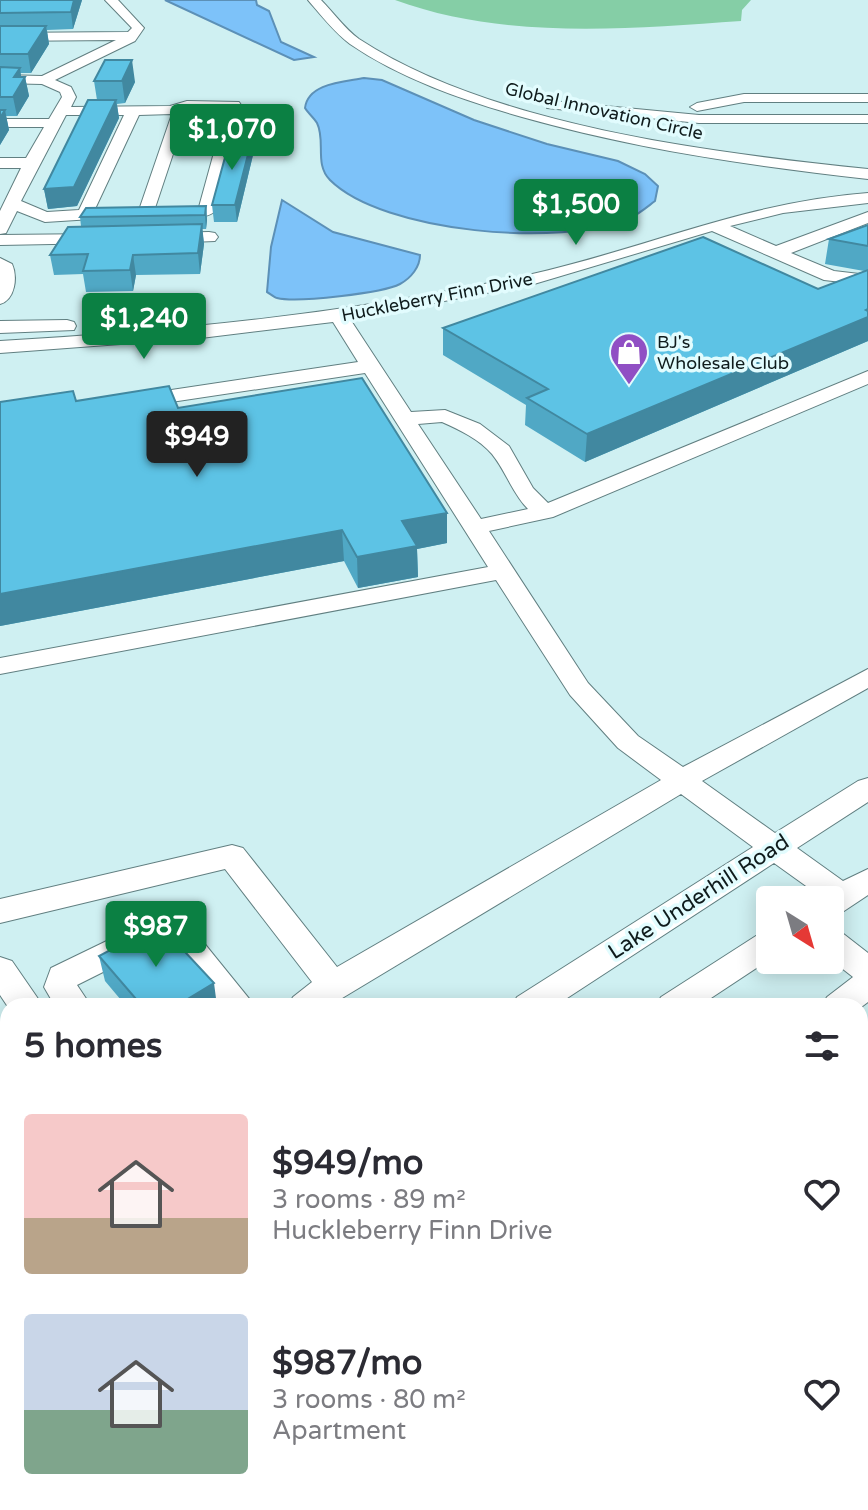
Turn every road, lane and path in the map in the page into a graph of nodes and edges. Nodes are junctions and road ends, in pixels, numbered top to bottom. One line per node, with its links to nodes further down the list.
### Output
1 (111, 0): 3 (street)
2 (314, 0): 5 (street, Global Innovation Circle)
3 (131, 36): 4 (street); 7 (street)
4 (0, 37)
5 (358, 42): 11 (street); 17 (street, Global Innovation Circle)
6 (0, 79): 7 (street)
7 (44, 80): 12 (street)
8 (868, 98): 11 (street)
9 (182, 107): 10 (street); 20 (street); 20 (street)
10 (133, 111): 12 (street); 21 (street)
11 (649, 116): 13 (street)
12 (57, 117): 14 (street); 16 (street)
13 (868, 119)
14 (0, 123)
15 (0, 163): 16 (street)
16 (31, 163): 19 (street)
17 (868, 174)
18 (868, 198): 23 (street, Huckleberry Finn Drive)
19 (8, 201): 21 (street); 24 (street)
20 (146, 213): 21 (street)
21 (85, 214)
22 (868, 217): 29 (street)
23 (715, 226): 29 (street); 33 (street, Huckleberry Finn Drive)
24 (0, 229)
25 (209, 237): 27 (street)
26 (117, 238): 28 (street)
27 (147, 238)
28 (0, 240)
29 (775, 253): 31 (street)
30 (0, 263): 32 (street)
31 (868, 280)
32 (0, 299)
33 (338, 316): 34 (street, Huckleberry Finn Drive); 37 (street)
34 (283, 323): 35 (street, Huckleberry Finn Drive); 36 (street, Huckleberry Finn Drive)
35 (0, 327)
36 (0, 347)
37 (370, 366): 39 (street); 40 (street)
38 (868, 377): 41 (street)
39 (123, 404)
40 (405, 419): 41 (street); 42 (street)
41 (545, 512): 42 (street)
42 (476, 527): 43 (street)
43 (505, 571): 44 (street); 46 (street)
44 (0, 666)
45 (868, 677): 46 (street)
46 (680, 781): 48 (street); 56 (street)
47 (868, 788): 48 (street, Lake Underhill Road)
48 (773, 847): 49 (street); 61 (street, Lake Underhill Road)
49 (847, 894)
50 (0, 911): 56 (street)
51 (756, 952): 62 (street)
52 (844, 952): 54 (street)
53 (0, 970): 57 (street)
54 (868, 971)
55 (868, 984): 63 (street)
56 (333, 985): 60 (street)
57 (20, 998)
58 (68, 998): 59 (street)
59 (231, 998)
60 (316, 998)
61 (541, 998)
62 (685, 998)
63 (850, 998)

